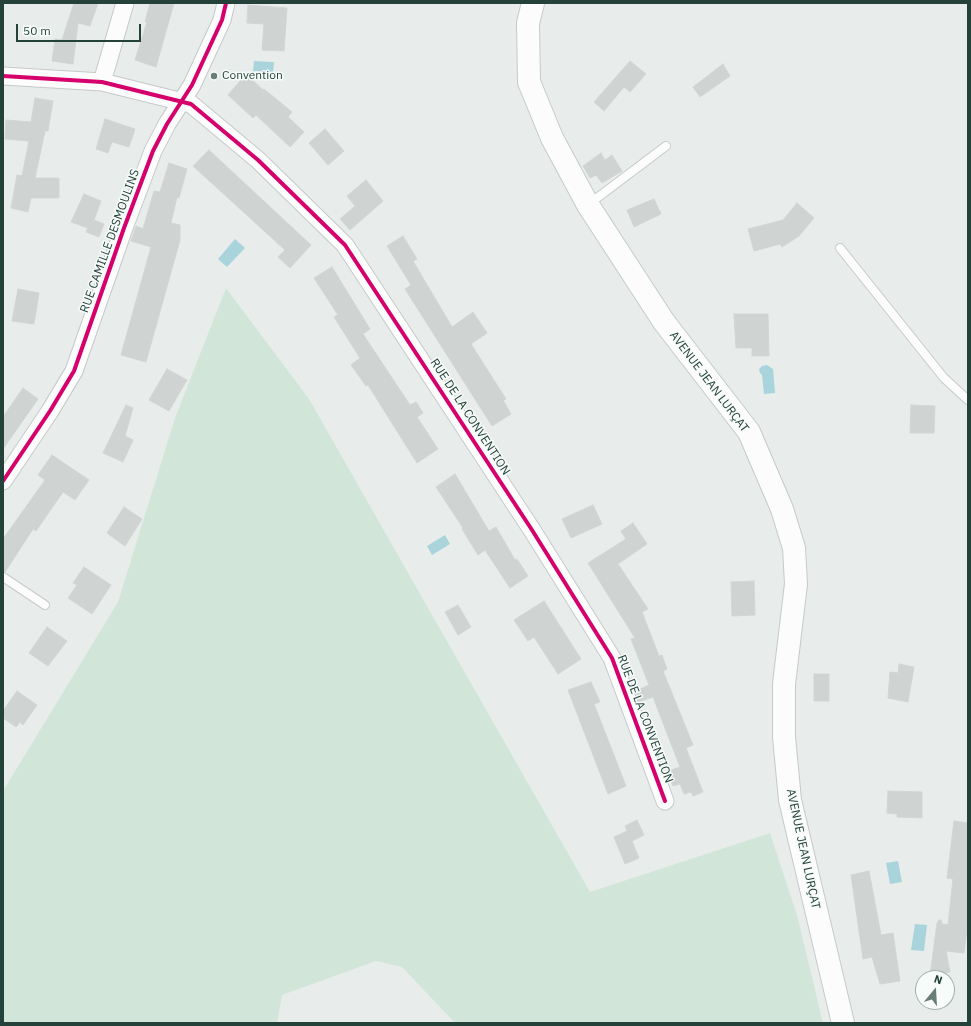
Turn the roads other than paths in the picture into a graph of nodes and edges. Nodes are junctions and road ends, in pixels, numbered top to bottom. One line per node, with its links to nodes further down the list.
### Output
1 (125, 3): 5 (street)
2 (226, 3): 6 (street, RUE CAMILLE DESMOULINS)
3 (533, 3): 8 (main road, AVENUE JEAN LURÇAT)
4 (3, 76): 5 (street, RUE DE LA CONVENTION)
5 (102, 82): 6 (street, RUE DE LA CONVENTION)
6 (181, 102): 11 (street, RUE CAMILLE DESMOULINS); 14 (street, RUE DE LA CONVENTION)
7 (666, 146): 8 (lane)
8 (588, 205): 15 (main road, AVENUE JEAN LURÇAT)
9 (840, 248): 10 (lane)
10 (968, 400)
11 (3, 481)
12 (3, 577): 13 (lane)
13 (45, 605)
14 (665, 801)
15 (843, 1023)

